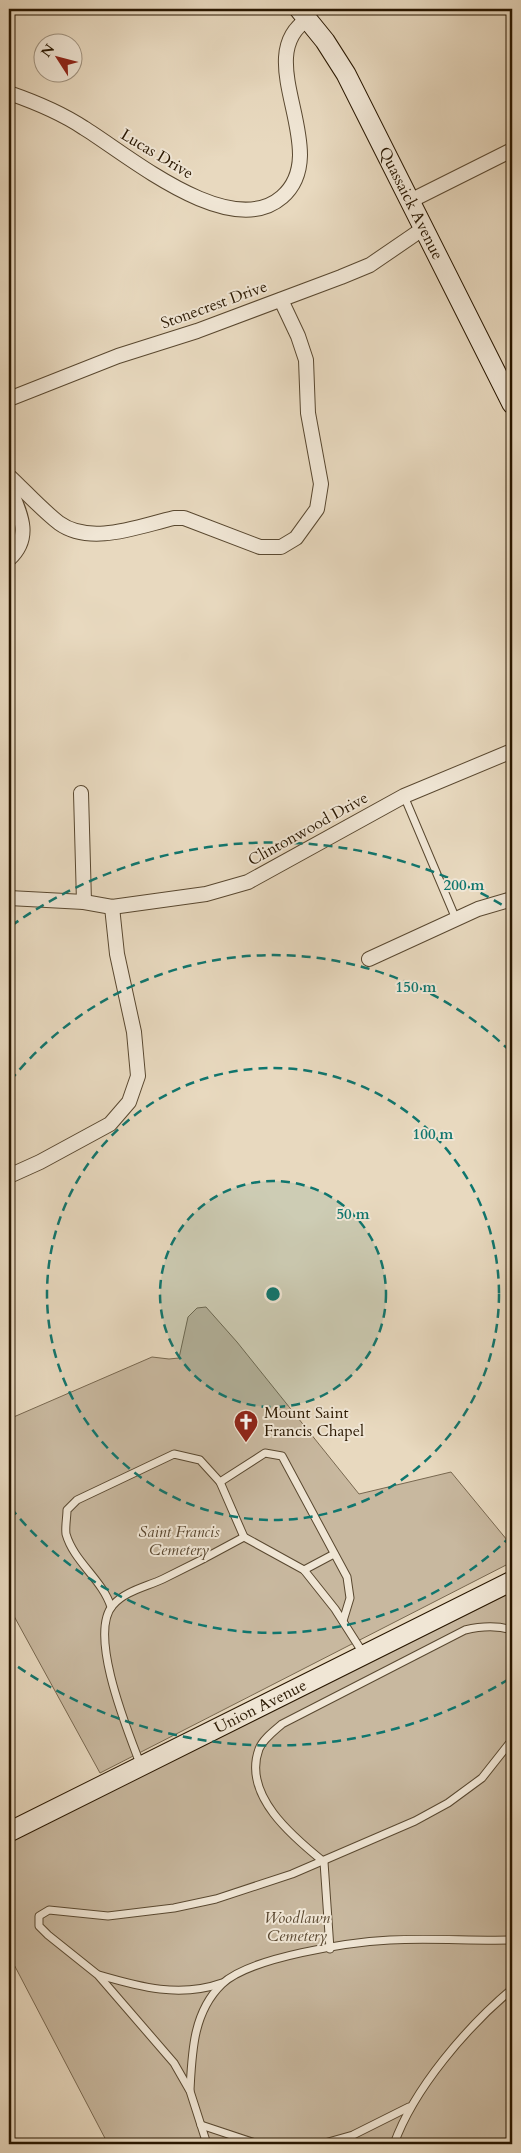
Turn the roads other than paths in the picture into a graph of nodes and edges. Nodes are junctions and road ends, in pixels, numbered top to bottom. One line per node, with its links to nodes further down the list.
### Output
1 (304, 14): 2 (street, Lucas Drive); 4 (street, Quassaick Avenue)
2 (9, 93)
3 (512, 150): 4 (street)
4 (410, 201): 5 (street, Quassaick Avenue)
5 (424, 228): 6 (street, Stonecrest Drive); 8 (street, Quassaick Avenue)
6 (281, 300): 7 (street, Stonecrest Drive); 9 (street)
7 (9, 399)
8 (512, 404)
9 (9, 476)
10 (9, 487): 11 (street)
11 (9, 560)
12 (512, 750): 14 (street, Clintonwood Drive)
13 (81, 793): 17 (street)
14 (404, 796): 18 (street, Clintonwood Drive); 19 (lane)
15 (9, 898): 17 (street, Clintonwood Drive)
16 (512, 899): 19 (street)
17 (84, 902): 18 (street, Clintonwood Drive)
18 (112, 907): 21 (street)
19 (456, 920): 20 (street)
20 (369, 959)
21 (9, 1176)
22 (220, 1482): 23 (lane); 24 (lane); 27 (lane)
23 (244, 1537): 25 (lane); 27 (lane)
24 (334, 1554): 25 (lane); 28 (lane)
25 (304, 1570): 28 (lane)
26 (512, 1581): 30 (street, Union Avenue)
27 (111, 1607): 32 (lane)
28 (343, 1621): 30 (lane)
29 (512, 1630): 34 (lane)
30 (364, 1655): 32 (street, Union Avenue)
31 (512, 1740): 34 (lane)
32 (142, 1768): 33 (street, Union Avenue)
33 (9, 1832)
34 (324, 1862): 36 (lane); 37 (lane)
35 (512, 1940): 36 (lane)
36 (330, 1949): 38 (lane)
37 (98, 1975): 38 (lane); 40 (lane)
38 (223, 1983): 40 (lane)
39 (512, 1989): 41 (lane)
40 (190, 2091): 42 (lane)
41 (410, 2107): 45 (lane); 46 (lane)
42 (201, 2125): 43 (lane); 44 (lane)
43 (208, 2144)
44 (258, 2144)
45 (321, 2144)
46 (394, 2144)

